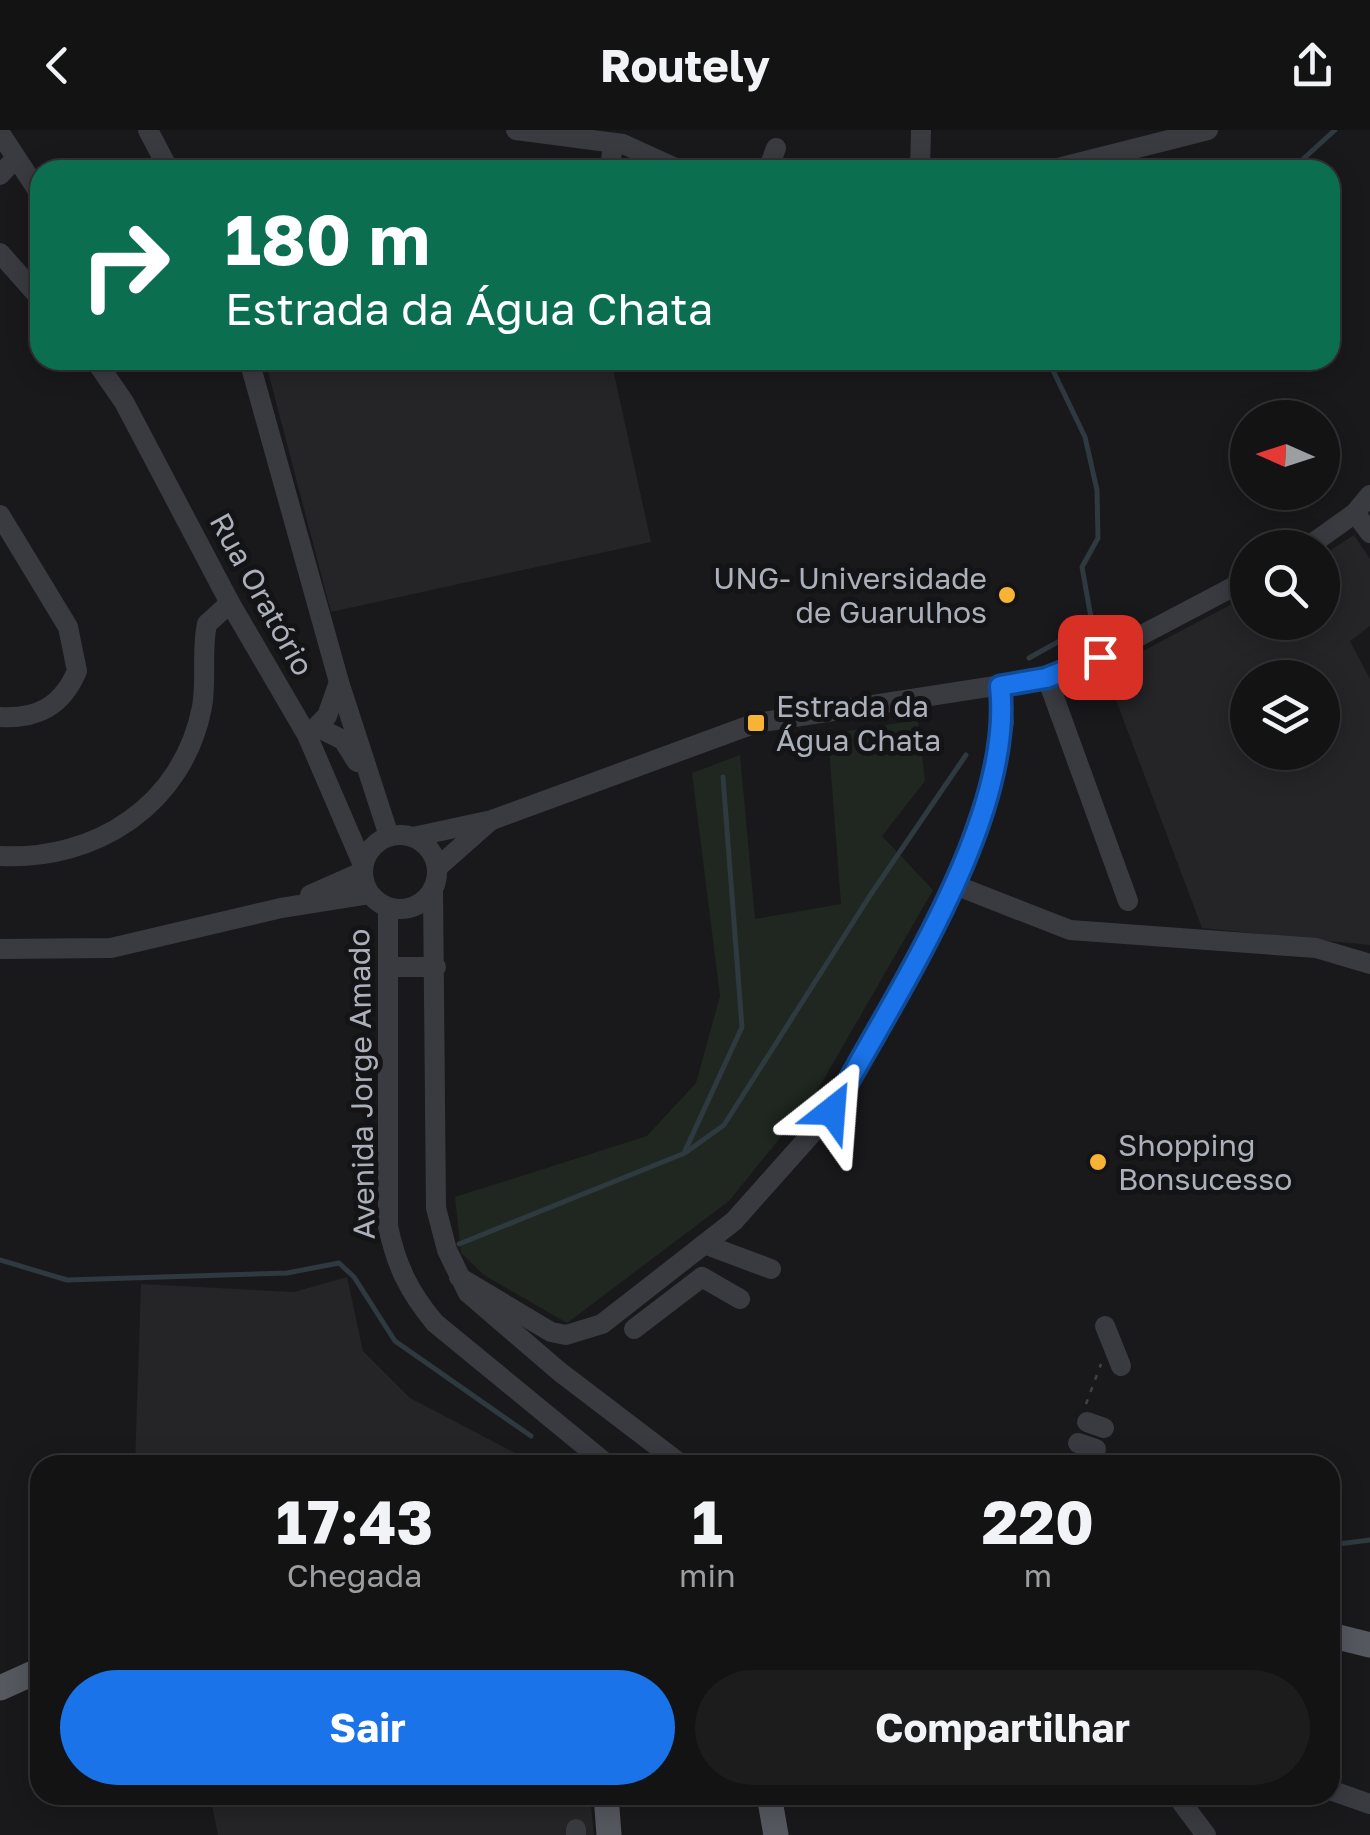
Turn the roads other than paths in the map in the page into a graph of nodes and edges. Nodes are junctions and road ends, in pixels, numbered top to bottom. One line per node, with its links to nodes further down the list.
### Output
1 (148, 130): 9 (street)
2 (516, 130): 6 (street)
3 (921, 130): 12 (street)
4 (1208, 130): 13 (street)
5 (0, 133): 8 (street)
6 (620, 139): 10 (street)
7 (776, 148): 11 (street)
8 (16, 158): 14 (street); 15 (street)
9 (163, 160)
10 (661, 160)
11 (772, 160)
12 (920, 160)
13 (1090, 160)
14 (0, 175)
15 (30, 179)
16 (0, 253): 17 (street)
17 (30, 287)
18 (102, 370): 26 (street, Rua Oratório)
19 (252, 370): 28 (street)
20 (1370, 495): 21 (street)
21 (1355, 512): 23 (street); 24 (street)
22 (0, 514): 30 (street)
23 (1330, 530)
24 (1370, 534)
25 (1230, 588): 27 (street)
26 (230, 603): 31 (street, Rua Oratório); 36 (street)
27 (1046, 678): 29 (street); 41 (street)
28 (340, 682): 31 (street); 32 (street)
29 (1000, 686): 33 (street); 39 (street)
30 (0, 717)
31 (313, 731): 32 (street); 37 (street, Rua Oratório)
32 (374, 794): 34 (street)
33 (492, 820): 35 (street); 38 (street)
34 (390, 836): 35 (street); 37 (street)
35 (413, 837): 38 (street)
36 (0, 856)
37 (363, 868): 40 (street); 42 (street)
38 (435, 878): 43 (street); 47 (street)
39 (955, 884): 45 (street); 48 (street)
40 (369, 894): 42 (street); 43 (street)
41 (1128, 901)
42 (281, 908): 44 (street)
43 (388, 908): 46 (street, Avenida Jorge Amado)
44 (0, 949)
45 (1370, 964)
46 (390, 967): 47 (street); 55 (street, Avenida Jorge Amado)
47 (436, 967): 50 (street)
48 (704, 1244): 49 (street); 50 (street)
49 (771, 1269)
50 (459, 1277): 56 (street)
51 (740, 1298): 53 (street)
52 (1105, 1326): 54 (street)
53 (634, 1330)
54 (1121, 1366)
55 (596, 1455)
56 (669, 1455)
57 (1340, 1638): 58 (main road)
58 (1370, 1645)
59 (1340, 1650): 60 (main road)
60 (1370, 1658)
61 (30, 1666): 63 (main road)
62 (30, 1674): 64 (main road)
63 (0, 1678)
64 (0, 1688)
65 (1340, 1794): 66 (street)
66 (1370, 1804)
67 (607, 1805): 70 (main road)
68 (771, 1805): 71 (main road)
69 (1184, 1805): 72 (street)
70 (609, 1835)
71 (776, 1835)
72 (1206, 1835)

